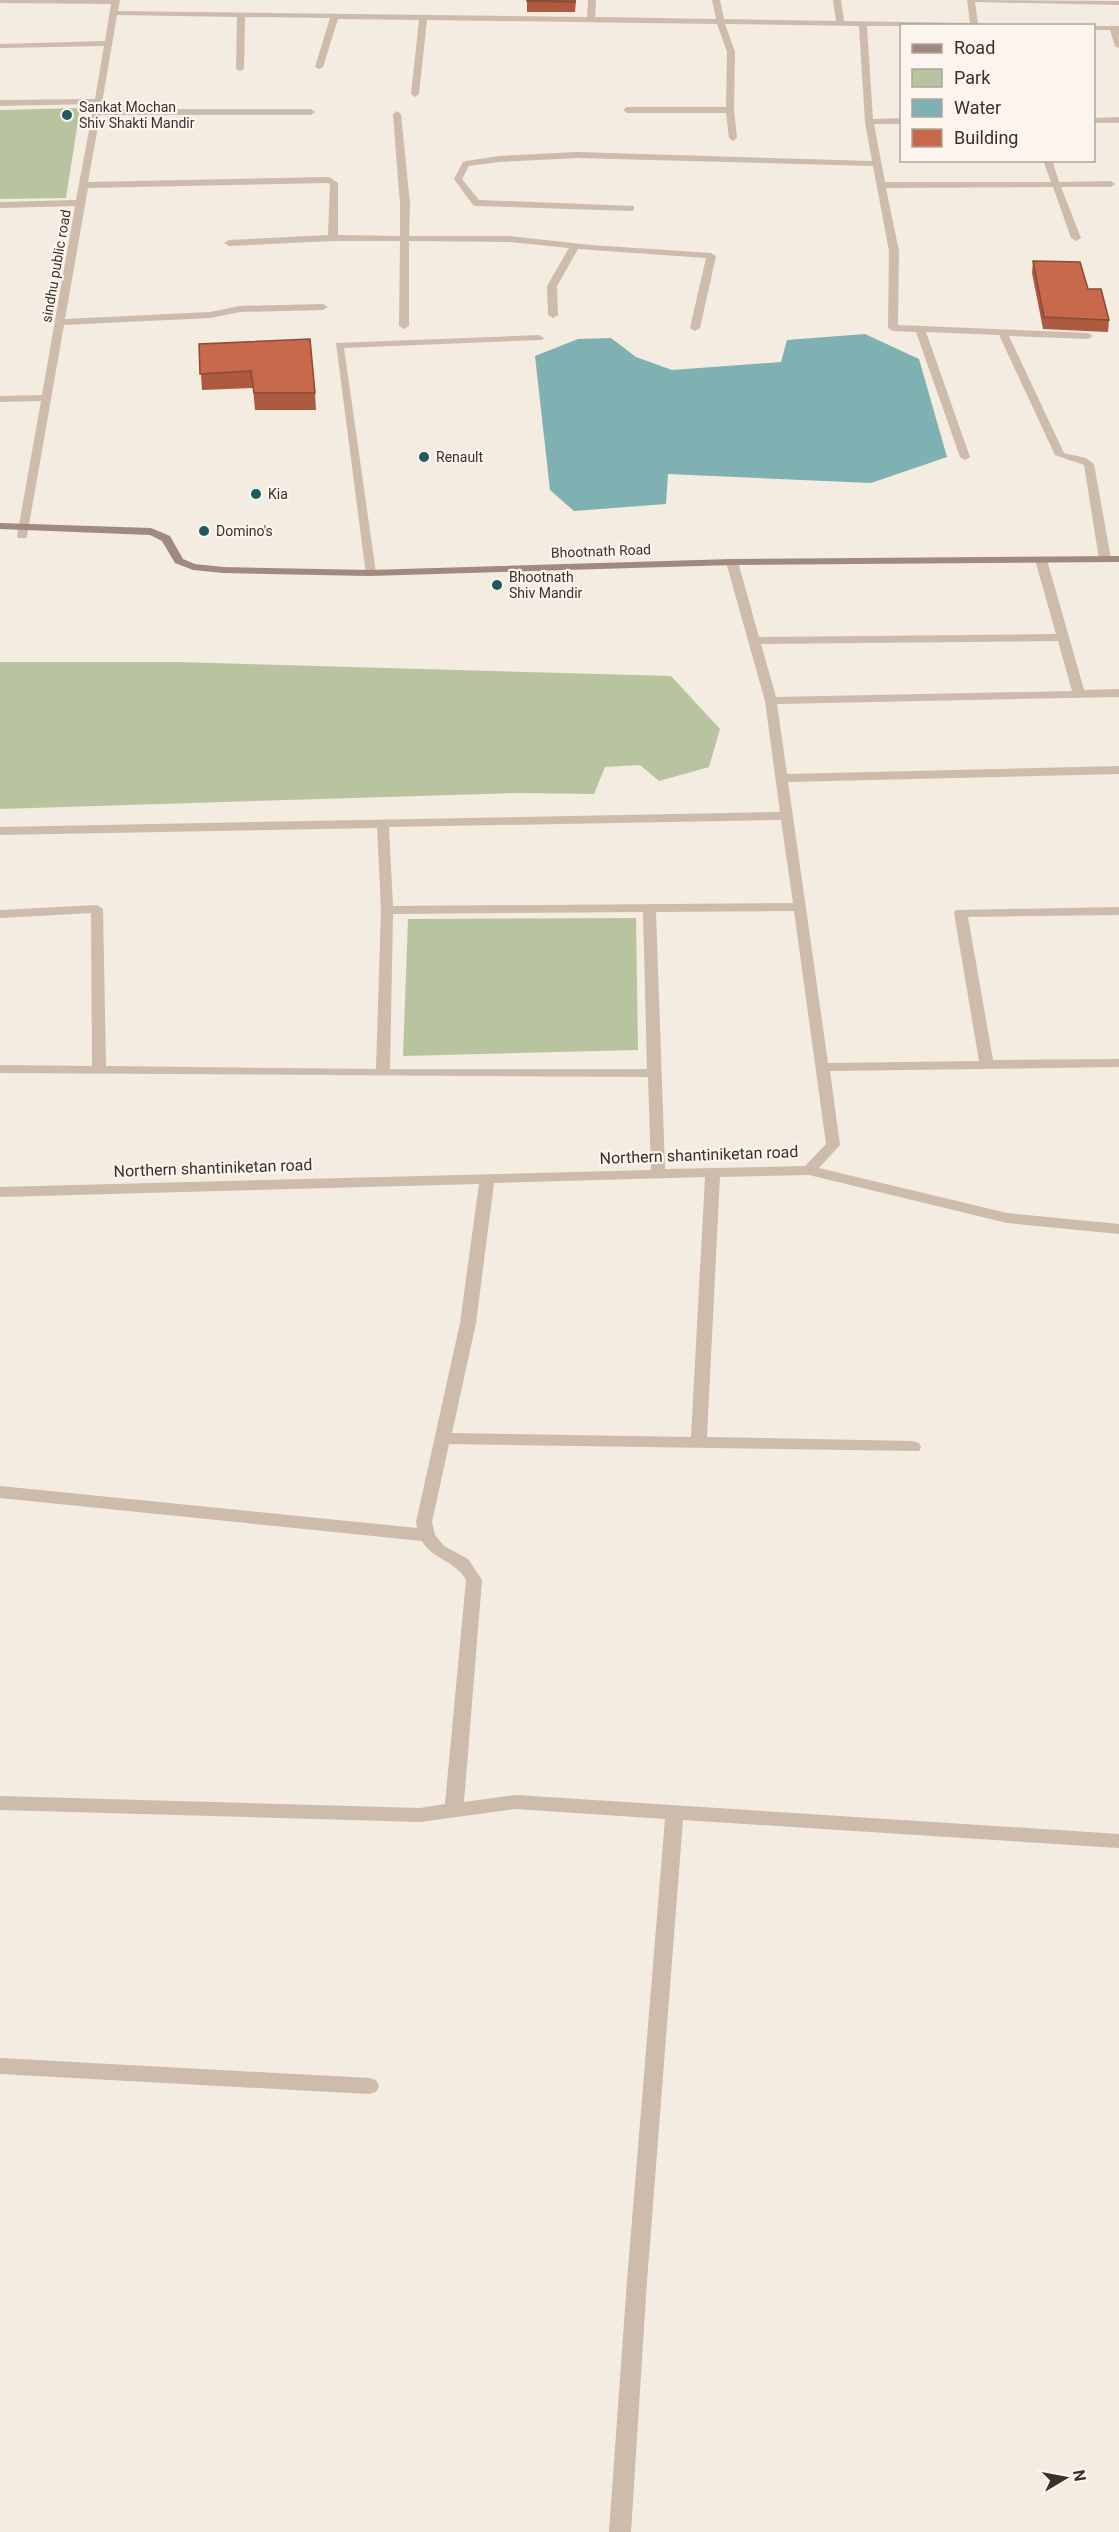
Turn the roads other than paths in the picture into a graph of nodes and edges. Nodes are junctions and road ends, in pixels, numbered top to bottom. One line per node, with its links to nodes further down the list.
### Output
1 (592, 0): 12 (street)
2 (716, 0): 13 (street)
3 (837, 0): 14 (street)
4 (971, 0): 7 (street); 17 (street)
5 (0, 1): 6 (street)
6 (115, 1): 8 (street, sindhu public road)
7 (1119, 3)
8 (113, 13): 9 (street); 20 (street, sindhu public road)
9 (241, 15): 10 (street); 24 (street)
10 (335, 16): 11 (street); 23 (street)
11 (423, 17): 12 (street); 25 (street)
12 (591, 20): 13 (street)
13 (720, 21): 14 (street); 29 (street)
14 (840, 23): 15 (street)
15 (863, 23): 16 (street); 36 (street)
16 (918, 24)
17 (974, 24)
18 (1095, 28): 19 (street)
19 (1116, 28): 22 (street)
20 (108, 43): 21 (street); 26 (street, sindhu public road)
21 (0, 46)
22 (1119, 46)
23 (319, 67)
24 (240, 69)
25 (416, 94)
26 (98, 101): 27 (street); 30 (street, sindhu public road)
27 (0, 103)
28 (627, 110): 29 (street)
29 (730, 110): 37 (street)
30 (96, 112): 31 (street); 42 (street, sindhu public road)
31 (311, 112)
32 (397, 114): 48 (street)
33 (1119, 120): 35 (street)
34 (900, 121): 36 (street)
35 (1095, 121)
36 (869, 122): 39 (street)
37 (733, 138)
38 (1048, 162): 40 (street)
39 (878, 164): 43 (street); 46 (street)
40 (1057, 184): 41 (street); 43 (street); 49 (street)
41 (1111, 184)
42 (83, 185): 44 (street, sindhu public road); 47 (street)
43 (881, 185): 57 (street)
44 (80, 203): 45 (street); 54 (street, sindhu public road)
45 (0, 205)
46 (632, 208)
47 (333, 238): 48 (street); 50 (street)
48 (404, 238): 51 (street); 55 (street)
49 (1076, 238)
50 (229, 243)
51 (575, 246): 53 (street); 56 (street)
52 (323, 307): 54 (street)
53 (553, 315)
54 (60, 322): 61 (street, sindhu public road)
55 (404, 326)
56 (695, 327)
57 (920, 330): 58 (street); 63 (street)
58 (1002, 332): 59 (street); 67 (street)
59 (1088, 336)
60 (539, 338): 71 (street)
61 (46, 398): 62 (street); 65 (street, sindhu public road)
62 (0, 399)
63 (965, 457)
64 (0, 526): 65 (street, Bhootnath Road)
65 (23, 531): 66 (street, Bhootnath Road); 71 (street, Bhootnath Road)
66 (0, 536)
67 (1105, 559): 68 (street, Bhootnath Road); 69 (street, Bhootnath Road)
68 (1119, 559)
69 (1041, 560): 70 (street, Bhootnath Road); 72 (street)
70 (732, 562): 71 (street, Bhootnath Road); 73 (street, Northern shantiniketan road)
71 (370, 573)
72 (1063, 637): 73 (street); 75 (street)
73 (754, 641): 76 (street, Northern shantiniketan road)
74 (1119, 693): 75 (street)
75 (1079, 694): 76 (street)
76 (771, 701): 78 (street, Northern shantiniketan road)
77 (1119, 770): 78 (street)
78 (782, 778): 79 (street, Northern shantiniketan road)
79 (788, 816): 80 (street); 82 (street, Northern shantiniketan road)
80 (383, 823): 81 (street); 84 (street)
81 (0, 831)
82 (800, 907): 83 (street); 89 (street, Northern shantiniketan road)
83 (649, 908): 84 (street); 92 (street)
84 (387, 910): 93 (street)
85 (1119, 911): 88 (street)
86 (0, 914): 91 (street)
87 (1119, 1063): 88 (street)
88 (987, 1065): 89 (street)
89 (822, 1067): 94 (street, Northern shantiniketan road)
90 (0, 1069): 91 (street)
91 (99, 1071): 93 (street)
92 (655, 1073): 93 (street); 96 (street)
93 (383, 1074)
94 (808, 1170): 95 (street, Northern shantiniketan road); 99 (street)
95 (712, 1172): 96 (street, Northern shantiniketan road); 101 (street)
96 (658, 1174): 97 (street, Northern shantiniketan road)
97 (487, 1179): 98 (street, Northern shantiniketan road); 100 (street)
98 (0, 1192)
99 (1119, 1229)
100 (442, 1438): 101 (street); 104 (street)
101 (699, 1443): 102 (street)
102 (913, 1447)
103 (0, 1492): 104 (street)
104 (426, 1535): 106 (street)
105 (0, 1803): 106 (street)
106 (454, 1810): 107 (street)
107 (675, 1812): 108 (street); 111 (street)
108 (1119, 1841)
109 (0, 2066): 110 (street)
110 (369, 2086)
111 (620, 2532)

